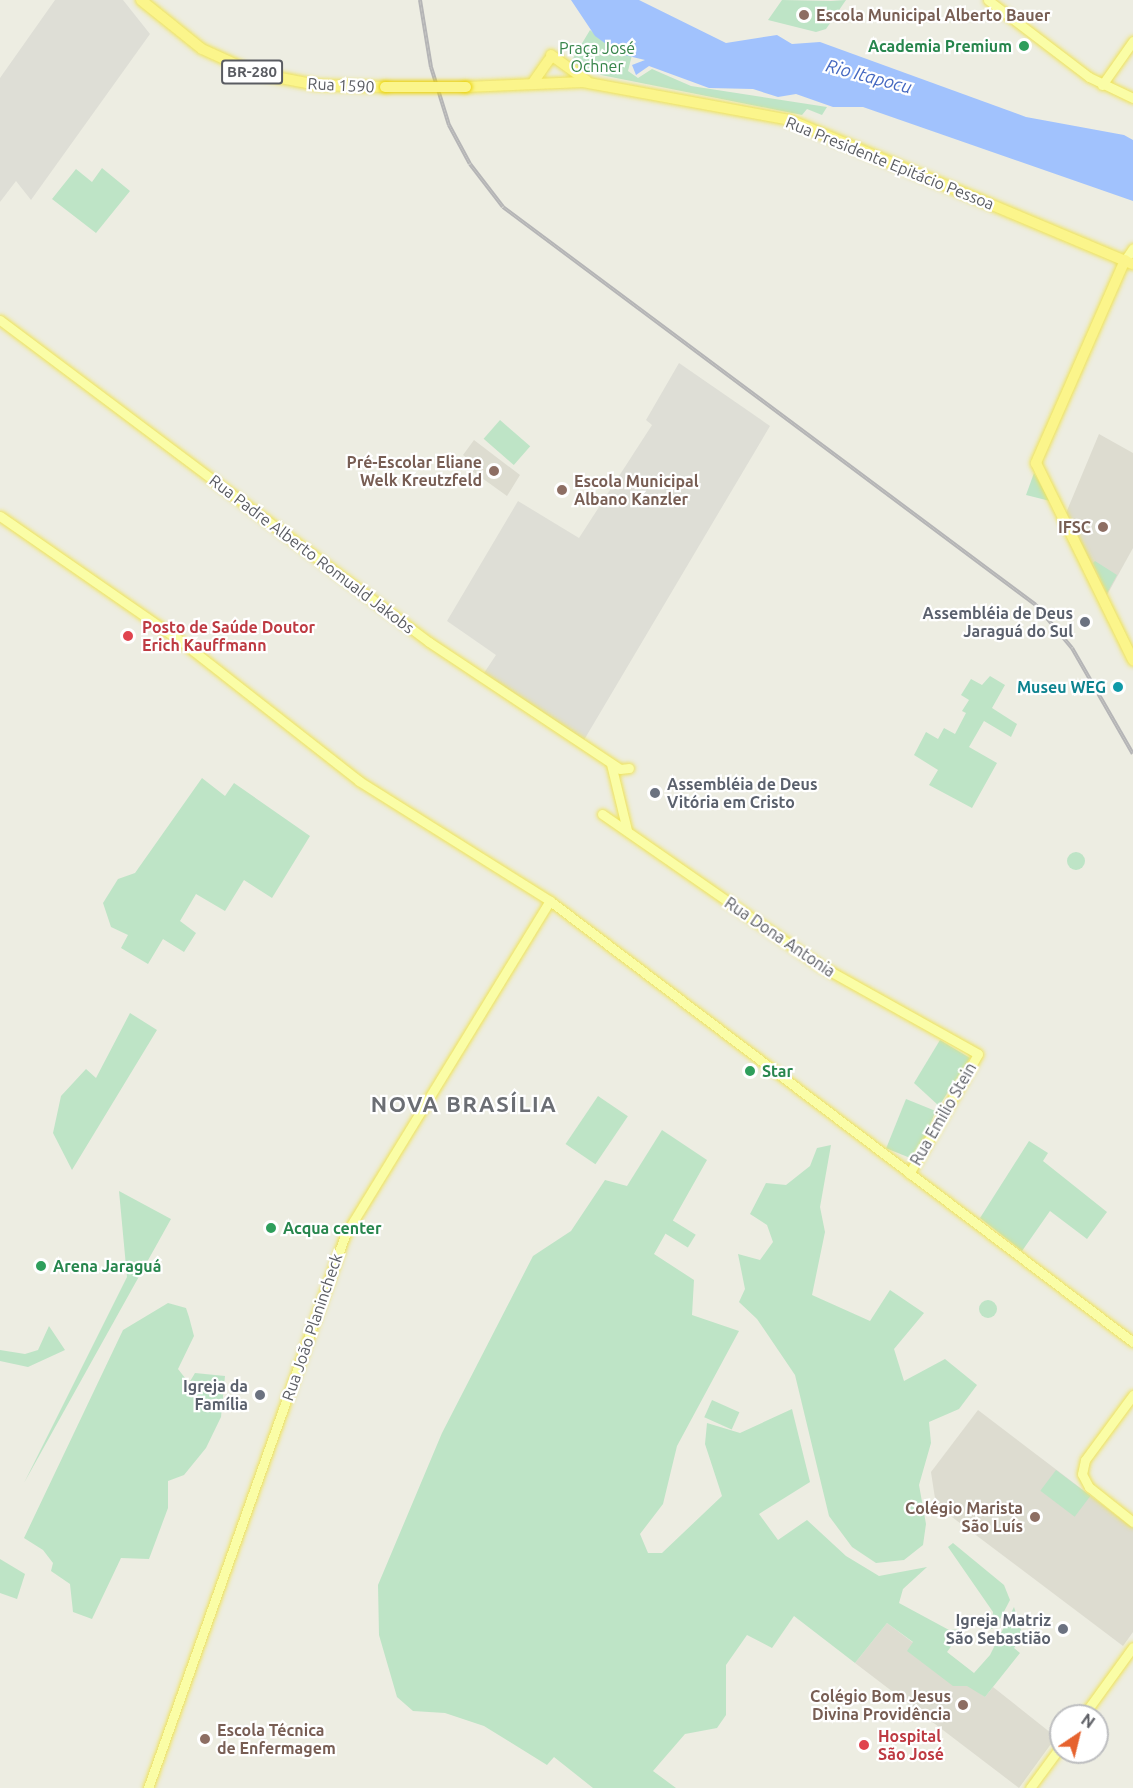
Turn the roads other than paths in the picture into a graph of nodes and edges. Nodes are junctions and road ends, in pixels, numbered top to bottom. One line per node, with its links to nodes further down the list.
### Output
1 (141, 0): 6 (highway, Rua 1590 / BR-280, bridge)
2 (988, 0): 4 (main road)
3 (1133, 41): 4 (main road)
4 (1104, 82): 7 (main road)
5 (593, 83): 6 (highway, Rua Presidente Epitácio Pessoa); 6 (highway); 9 (highway, Rua Presidente Epitácio Pessoa)
6 (532, 84)
7 (1133, 98)
8 (1133, 248): 9 (main road)
9 (1129, 262): 12 (highway)
10 (0, 320): 13 (main road, Rua Padre Alberto Romuald Jakobs)
11 (0, 516): 17 (main road)
12 (1133, 660)
13 (609, 762): 14 (main road, Rua Padre Alberto Romuald Jakobs); 16 (main road)
14 (629, 768)
15 (602, 814): 16 (main road, Rua Dona Antonia)
16 (628, 832): 18 (main road, Rua Dona Antonia)
17 (550, 901): 19 (main road); 26 (main road, Rua João Planincheck)
18 (978, 1054): 19 (main road, Rua Emilio Stein)
19 (909, 1174): 20 (main road)
20 (1133, 1342)
21 (1133, 1395): 22 (main road)
22 (1133, 1522)
23 (1133, 1647): 24 (main road)
24 (1092, 1704)
25 (1049, 1762): 27 (main road)
26 (148, 1788)
27 (1030, 1788)

